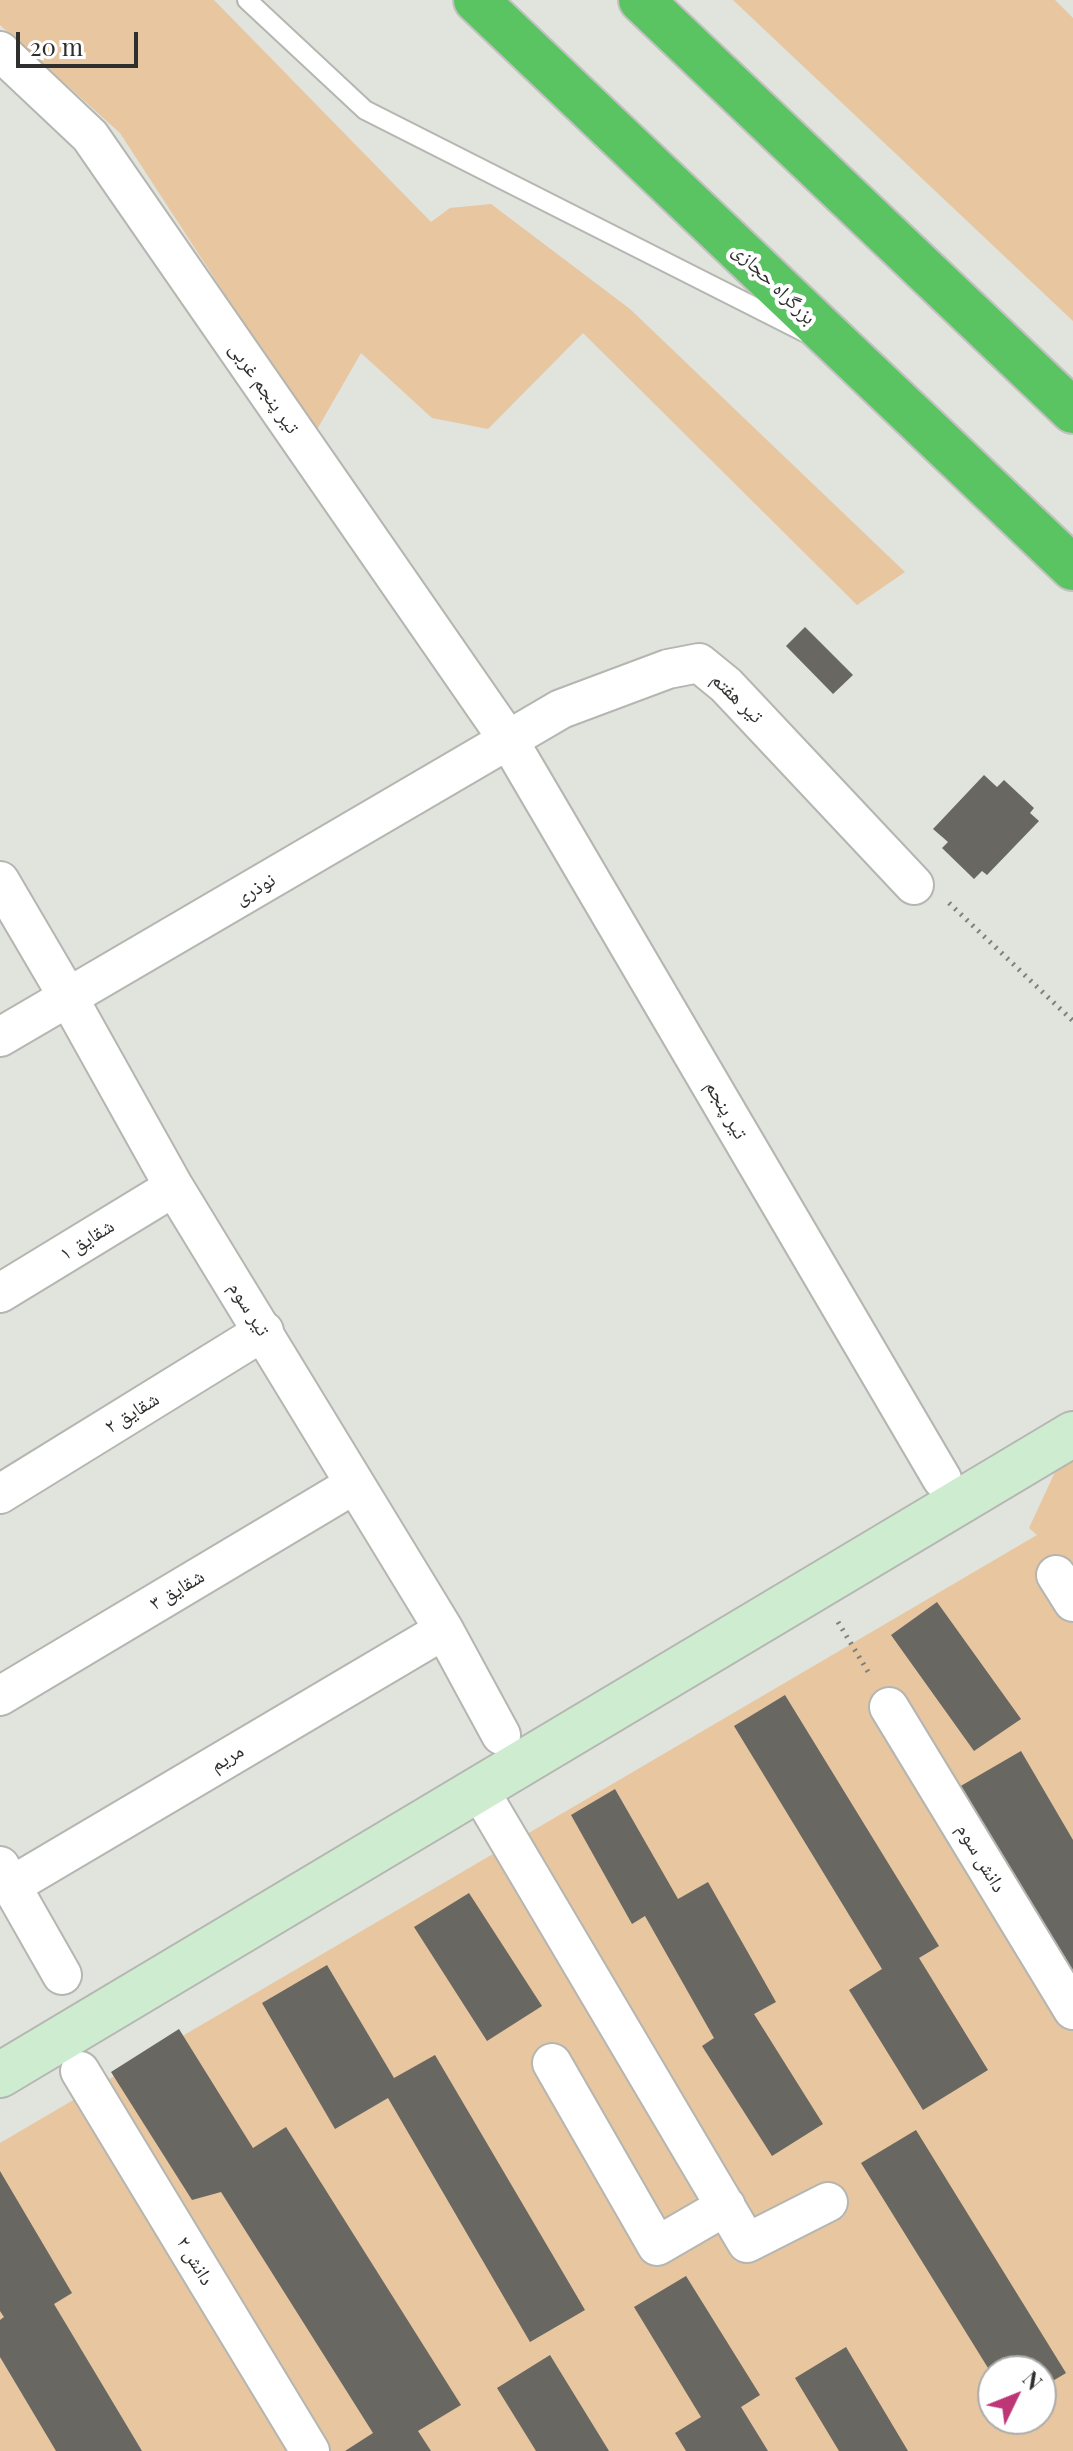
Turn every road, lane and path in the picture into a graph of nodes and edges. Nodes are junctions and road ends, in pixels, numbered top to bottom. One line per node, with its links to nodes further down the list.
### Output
1 (247, 0): 5 (lane)
2 (476, 0): 5 (highway, بزرگراه حجازی)
3 (641, 0): 6 (highway)
4 (0, 51): 8 (street, تیر پنجم غربی)
5 (849, 355): 7 (highway, بزرگراه حجازی)
6 (1073, 411)
7 (1073, 568)
8 (509, 741): 10 (street, تیر هفتم); 11 (street, نوذری); 17 (street, تیر پنجم)
9 (0, 881): 11 (street, تیر سوم)
10 (914, 885)
11 (68, 997): 12 (street, نوذری); 13 (street, تیر سوم)
12 (0, 1037)
13 (174, 1187): 14 (street, شقایق ۱); 15 (street, تیر سوم)
14 (0, 1293)
15 (264, 1331): 18 (street, تیر سوم); 19 (street, شقایق ۲)
16 (1073, 1434): 20 (street)
17 (942, 1479)
18 (355, 1484): 21 (street, تیر سوم); 22 (street, شقایق ۳)
19 (0, 1494)
20 (816, 1587): 23 (path); 25 (street)
21 (444, 1630): 24 (street, تیر سوم); 26 (street, مریم)
22 (0, 1696)
23 (889, 1707): 28 (street, دانش سوم)
24 (501, 1735)
25 (478, 1788): 31 (street); 33 (street)
26 (5, 1876): 27 (street)
27 (62, 1975)
28 (1073, 2010)
29 (552, 2063): 33 (street)
30 (80, 2071): 34 (street, دانش ۲)
31 (0, 2075)
32 (828, 2202): 33 (street)
33 (726, 2206)
34 (310, 2451)

